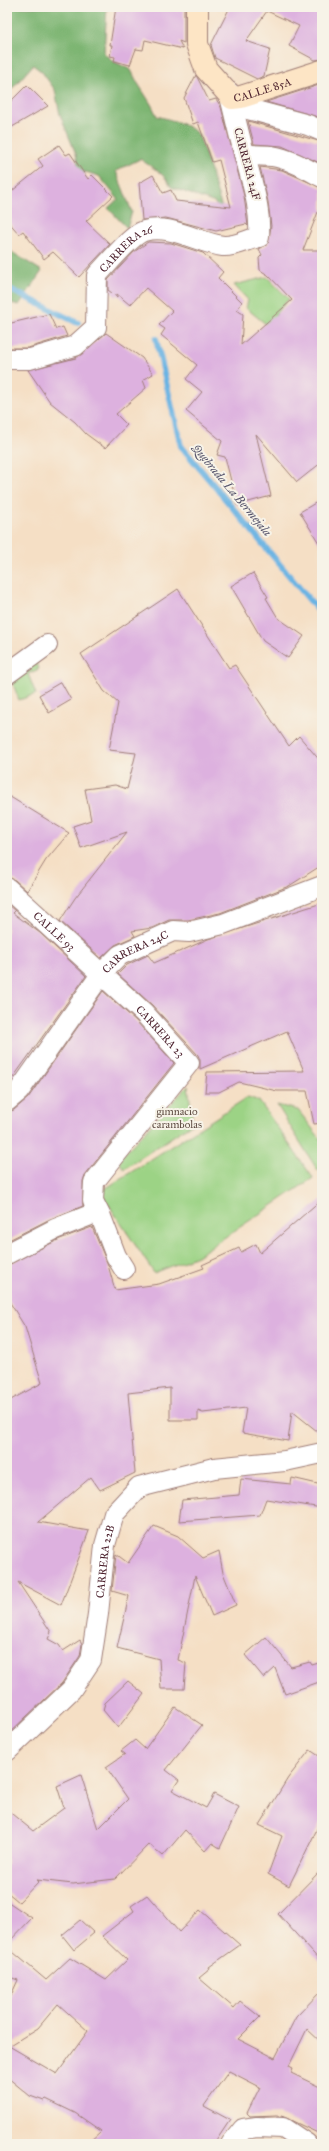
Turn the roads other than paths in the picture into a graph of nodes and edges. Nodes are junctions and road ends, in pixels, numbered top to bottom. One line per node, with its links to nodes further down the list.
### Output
1 (197, 7): 4 (street, CALLE 85A)
2 (322, 71): 4 (street, CALLE 85A)
3 (322, 79): 4 (street)
4 (234, 98): 5 (street); 6 (street, CARRERA 24F)
5 (322, 131)
6 (244, 154): 7 (street); 8 (street, CARRERA 24F)
7 (322, 177)
8 (258, 237): 9 (street, CARRERA 26)
9 (7, 358)
10 (47, 645): 11 (street)
11 (7, 674)
12 (322, 886): 14 (street, CARRERA 24C)
13 (7, 888): 14 (street, CALLE 93)
14 (102, 974): 15 (street, CARRERA 24C); 16 (street, CARRERA 23)
15 (7, 1101)
16 (98, 1212): 17 (street); 18 (street, CARRERA 23)
17 (7, 1254)
18 (124, 1269)
19 (322, 1453): 20 (street, CARRERA 22B)
20 (7, 1751)
21 (231, 2144): 22 (street)
22 (307, 2144)

